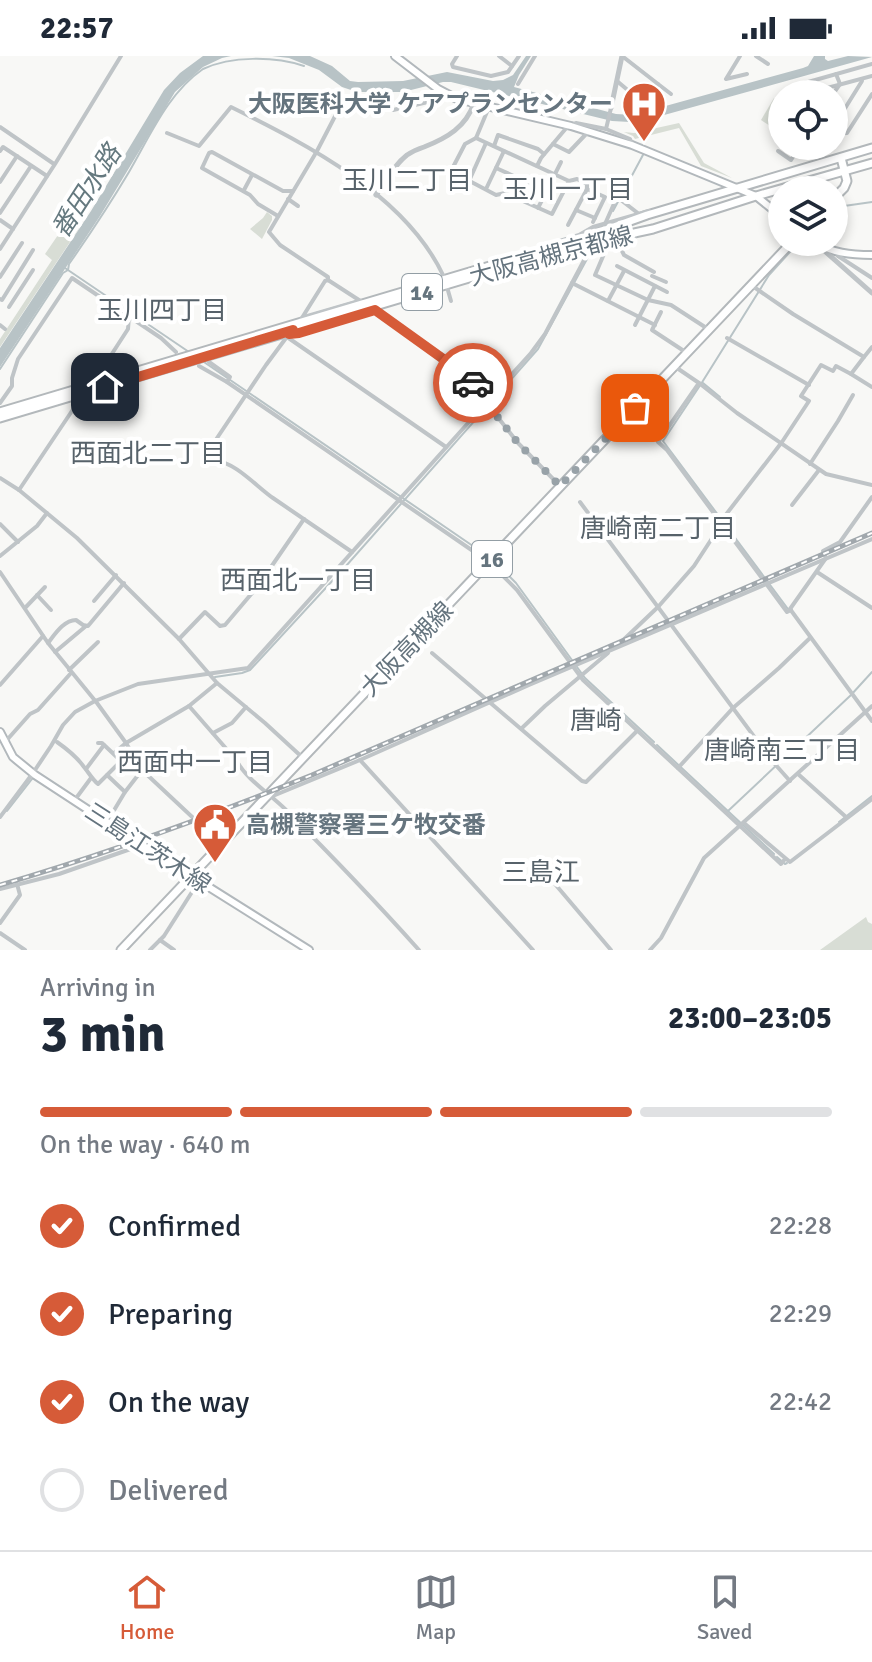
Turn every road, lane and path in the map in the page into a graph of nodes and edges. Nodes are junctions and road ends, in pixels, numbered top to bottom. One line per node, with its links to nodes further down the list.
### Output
1 (121, 56): 54 (street)
2 (395, 56): 23 (main road)
3 (457, 56): 12 (street)
4 (499, 56): 12 (street)
5 (519, 56): 12 (street)
6 (535, 56): 21 (street)
7 (622, 56): 19 (street); 22 (street)
8 (740, 56): 13 (street)
9 (756, 56): 10 (street)
10 (768, 64)
11 (872, 64): 14 (street)
12 (512, 66)
13 (747, 74)
14 (836, 74): 17 (street); 18 (street)
15 (872, 76): 16 (street)
16 (863, 79): 20 (street); 28 (street)
17 (815, 80)
18 (838, 80)
19 (617, 81): 22 (street); 30 (street)
20 (848, 83)
21 (518, 84)
22 (658, 84): 24 (street)
23 (446, 93): 27 (main road); 31 (street)
24 (671, 94)
25 (345, 97): 45 (street)
26 (871, 98): 36 (street)
27 (474, 103): 29 (main road); 74 (street)
28 (848, 103)
29 (489, 107): 32 (main road); 38 (street)
30 (611, 108): 34 (street)
31 (393, 110)
32 (569, 126): 34 (street); 35 (main road); 40 (street)
33 (0, 127): 54 (street)
34 (607, 127): 41 (street)
35 (589, 132): 40 (street); 41 (main road)
36 (848, 132)
37 (167, 133): 45 (street)
38 (476, 138): 39 (street); 59 (street)
39 (486, 143): 42 (street); 65 (street)
40 (553, 144): 47 (street)
41 (632, 145): 68 (main road)
42 (494, 146): 46 (street); 47 (street)
43 (1, 147): 48 (street)
44 (872, 148): 49 (main road, 大阪高槻京都線 / 14)
45 (317, 151): 72 (street); 74 (street)
46 (504, 151): 56 (street); 58 (street)
47 (544, 154): 56 (street)
48 (17, 156): 55 (street); 67 (street)
49 (848, 156)
50 (834, 160): 68 (main road, 大阪高槻京都線 / 14)
51 (842, 160): 60 (main road)
52 (561, 162): 62 (street)
53 (872, 163): 60 (main road, 大阪高槻京都線 / 14)
54 (55, 164): 63 (street)
55 (31, 166): 63 (street); 82 (street)
56 (537, 166): 62 (street)
57 (445, 168): 59 (street)
58 (496, 168): 70 (street); 73 (street)
59 (451, 171): 65 (street)
60 (845, 171): 64 (main road); 75 (main road, 大阪高槻京都線 / 14)
61 (252, 175): 71 (street); 71 (street); 72 (street)
62 (555, 175): 66 (street); 73 (street)
63 (47, 176): 88 (street)
64 (846, 176)
65 (469, 181): 70 (street)
66 (569, 181): 69 (street); 79 (street)
67 (0, 182)
68 (737, 188): 75 (main road); 80 (main road, 大阪高槻京都線 / 14)
69 (587, 189): 81 (street); 81 (street)
70 (485, 190): 79 (street)
71 (243, 191): 84 (street)
72 (293, 191): 76 (street)
73 (547, 191): 79 (street)
74 (376, 195): 106 (street)
75 (756, 196): 78 (main road); 131 (main road, 大阪高槻京都線 / 14)
76 (288, 199): 77 (street); 84 (street)
77 (298, 206)
78 (768, 206)
79 (538, 208)
80 (668, 209): 83 (street); 131 (main road, 大阪高槻京都線 / 14)
81 (576, 210): 87 (street)
82 (0, 213)
83 (639, 214): 86 (street); 86 (street)
84 (278, 216): 109 (street)
85 (0, 220): 88 (street)
86 (605, 224): 96 (street)
87 (568, 225)
88 (13, 229): 94 (street)
89 (640, 235): 90 (street)
90 (617, 241): 92 (street); 105 (street)
91 (22, 243): 107 (street)
92 (603, 245): 93 (street); 113 (street)
93 (591, 247): 101 (street); 111 (street)
94 (0, 249)
95 (33, 250): 118 (street)
96 (531, 252)
97 (872, 255): 100 (main road)
98 (779, 256): 114 (main road, 大阪高槻線 / 16)
99 (838, 256): 108 (street); 119 (street)
100 (848, 256)
101 (535, 261)
102 (617, 266): 104 (street)
103 (33, 270): 120 (street)
104 (624, 270): 112 (street); 113 (street)
105 (654, 271): 110 (street); 112 (street)
106 (443, 275)
107 (0, 277)
108 (872, 278)
109 (328, 280): 131 (street); 131 (street)
110 (666, 282)
111 (572, 283): 124 (street); 151 (street)
112 (649, 283): 115 (street)
113 (617, 284): 122 (street); 124 (street)
114 (751, 285): 132 (main road, 大阪高槻線 / 16); 138 (street)
115 (655, 286): 117 (street); 122 (street)
116 (447, 287): 123 (street)
117 (667, 292)
118 (6, 293): 120 (street); 121 (street)
119 (872, 293)
120 (14, 298): 125 (street)
121 (0, 299)
122 (648, 300): 128 (street); 132 (street)
123 (451, 301)
124 (608, 301): 128 (street)
125 (9, 307)
126 (661, 312): 130 (street)
127 (129, 316): 135 (street); 144 (street); 150 (street)
128 (640, 317): 129 (street); 130 (street)
129 (635, 325)
130 (655, 325): 136 (street)
131 (294, 328): 137 (main road, 大阪高槻京都線 / 14); 144 (main road, 大阪高槻京都線 / 14); 148 (street); 151 (street); 154 (street)
132 (709, 329): 136 (main road, 大阪高槻線 / 16)
133 (727, 338): 145 (street)
134 (872, 347): 138 (street)
135 (176, 352)
136 (687, 353): 140 (main road, 大阪高槻線 / 16)
137 (206, 356): 142 (street); 147 (main road, 大阪高槻京都線 / 14)
138 (864, 357): 141 (street)
139 (199, 366): 142 (street)
140 (674, 366): 143 (street); 159 (main road, 大阪高槻線 / 16)
141 (851, 374): 145 (street); 146 (street)
142 (227, 382): 148 (street)
143 (699, 383): 153 (street); 167 (street)
144 (91, 385): 147 (street); 152 (main road, 大阪高槻京都線 / 14)
145 (809, 385): 153 (street)
146 (872, 387)
147 (85, 393): 152 (main road, 大阪高槻京都線 / 14); 160 (street)
148 (246, 395): 162 (street); 166 (street)
149 (853, 395): 155 (street)
150 (0, 403)
151 (485, 404): 154 (street); 159 (street)
152 (0, 415)
153 (781, 443): 155 (street); 167 (street)
154 (447, 448): 162 (street)
155 (810, 464): 156 (street)
156 (819, 470): 158 (street); 164 (street)
157 (0, 478): 160 (street)
158 (872, 485)
159 (560, 486): 174 (main road, 大阪高槻線 / 16)
160 (19, 490): 165 (street)
161 (872, 497): 173 (street)
162 (400, 500): 171 (street); 174 (street)
163 (580, 502): 183 (street)
164 (792, 505)
165 (47, 513): 170 (street); 177 (street)
166 (304, 519): 171 (street); 192 (street)
167 (722, 522): 179 (street); 183 (street)
168 (0, 524): 170 (street)
169 (872, 539): 173 (street)
170 (18, 542): 172 (street)
171 (353, 552): 200 (street)
172 (0, 556)
173 (826, 558): 176 (street); 179 (street)
174 (489, 562): 198 (street); 220 (main road, 大阪高槻線 / 16)
175 (0, 572): 184 (street)
176 (817, 572): 185 (street); 187 (street)
177 (116, 575): 178 (street); 182 (street)
178 (124, 583): 189 (street); 192 (street)
179 (766, 584): 187 (street); 188 (street)
180 (45, 587): 181 (street)
181 (37, 595): 184 (street); 186 (street)
182 (94, 601)
183 (658, 607): 188 (street); 195 (street)
184 (25, 608): 190 (street)
185 (872, 608)
186 (51, 610)
187 (791, 610): 191 (street)
188 (671, 625): 195 (street); 209 (street)
189 (86, 626): 194 (street); 196 (street)
190 (43, 636): 194 (street); 203 (street)
191 (811, 637): 209 (street); 210 (street)
192 (179, 639): 200 (street)
193 (98, 642): 199 (street)
194 (48, 643): 196 (street)
195 (613, 649): 198 (street); 201 (street)
196 (55, 652): 199 (street)
197 (432, 653): 205 (street)
198 (572, 666): 201 (street); 205 (street)
199 (70, 671): 204 (street); 217 (street)
200 (209, 674): 202 (street); 204 (street)
201 (580, 676): 212 (street); 213 (street)
202 (217, 683): 206 (street); 208 (street)
203 (0, 685)
204 (95, 701): 218 (street); 225 (street)
205 (490, 702): 212 (street); 221 (street)
206 (189, 706): 215 (street); 218 (street)
207 (872, 706): 210 (street)
208 (246, 707): 215 (street); 220 (street)
209 (733, 708): 222 (street); 229 (street)
210 (866, 712): 211 (street); 226 (street)
211 (872, 721)
212 (522, 728): 213 (street)
213 (637, 730): 222 (street)
214 (0, 732): 217 (main road, 三島江茨木線)
215 (213, 733): 231 (street)
216 (57, 742): 223 (street)
217 (5, 743): 225 (main road, 三島江茨木線)
218 (126, 743): 219 (street); 224 (street)
219 (114, 753): 223 (street); 227 (street)
220 (303, 758): 231 (main road, 大阪高槻線 / 16)
221 (360, 760): 231 (street); 254 (street)
222 (678, 768): 237 (street)
223 (86, 769): 228 (street)
224 (142, 770): 230 (street); 238 (street)
225 (34, 774): 233 (main road, 三島江茨木線); 234 (street)
226 (798, 774): 229 (street); 235 (street)
227 (107, 775): 228 (street); 230 (street)
228 (91, 778): 233 (street)
229 (790, 781): 237 (street)
230 (125, 792): 236 (street)
231 (271, 795): 238 (main road, 大阪高槻線 / 16); 253 (street)
232 (872, 799): 235 (street)
233 (74, 801): 236 (main road, 三島江茨木線)
234 (0, 817)
235 (846, 817): 237 (street)
236 (107, 822): 239 (main road, 三島江茨木線)
237 (742, 824): 256 (street)
238 (221, 844): 240 (main road, 大阪高槻線 / 16)
239 (142, 845): 240 (main road, 三島江茨木線); 242 (street)
240 (191, 876): 241 (main road, 三島江茨木線); 249 (main road, 大阪高槻線 / 16)
241 (199, 881): 247 (street); 252 (main road, 三島江茨木線)
242 (17, 884): 244 (street); 245 (street)
243 (555, 884): 255 (street)
244 (0, 889)
245 (0, 923)
246 (0, 933): 248 (street)
247 (160, 940): 250 (street); 251 (street)
248 (25, 950)
249 (121, 950)
250 (150, 950)
251 (174, 950)
252 (309, 950)
253 (419, 950)
254 (533, 950)
255 (611, 950)
256 (650, 950)

